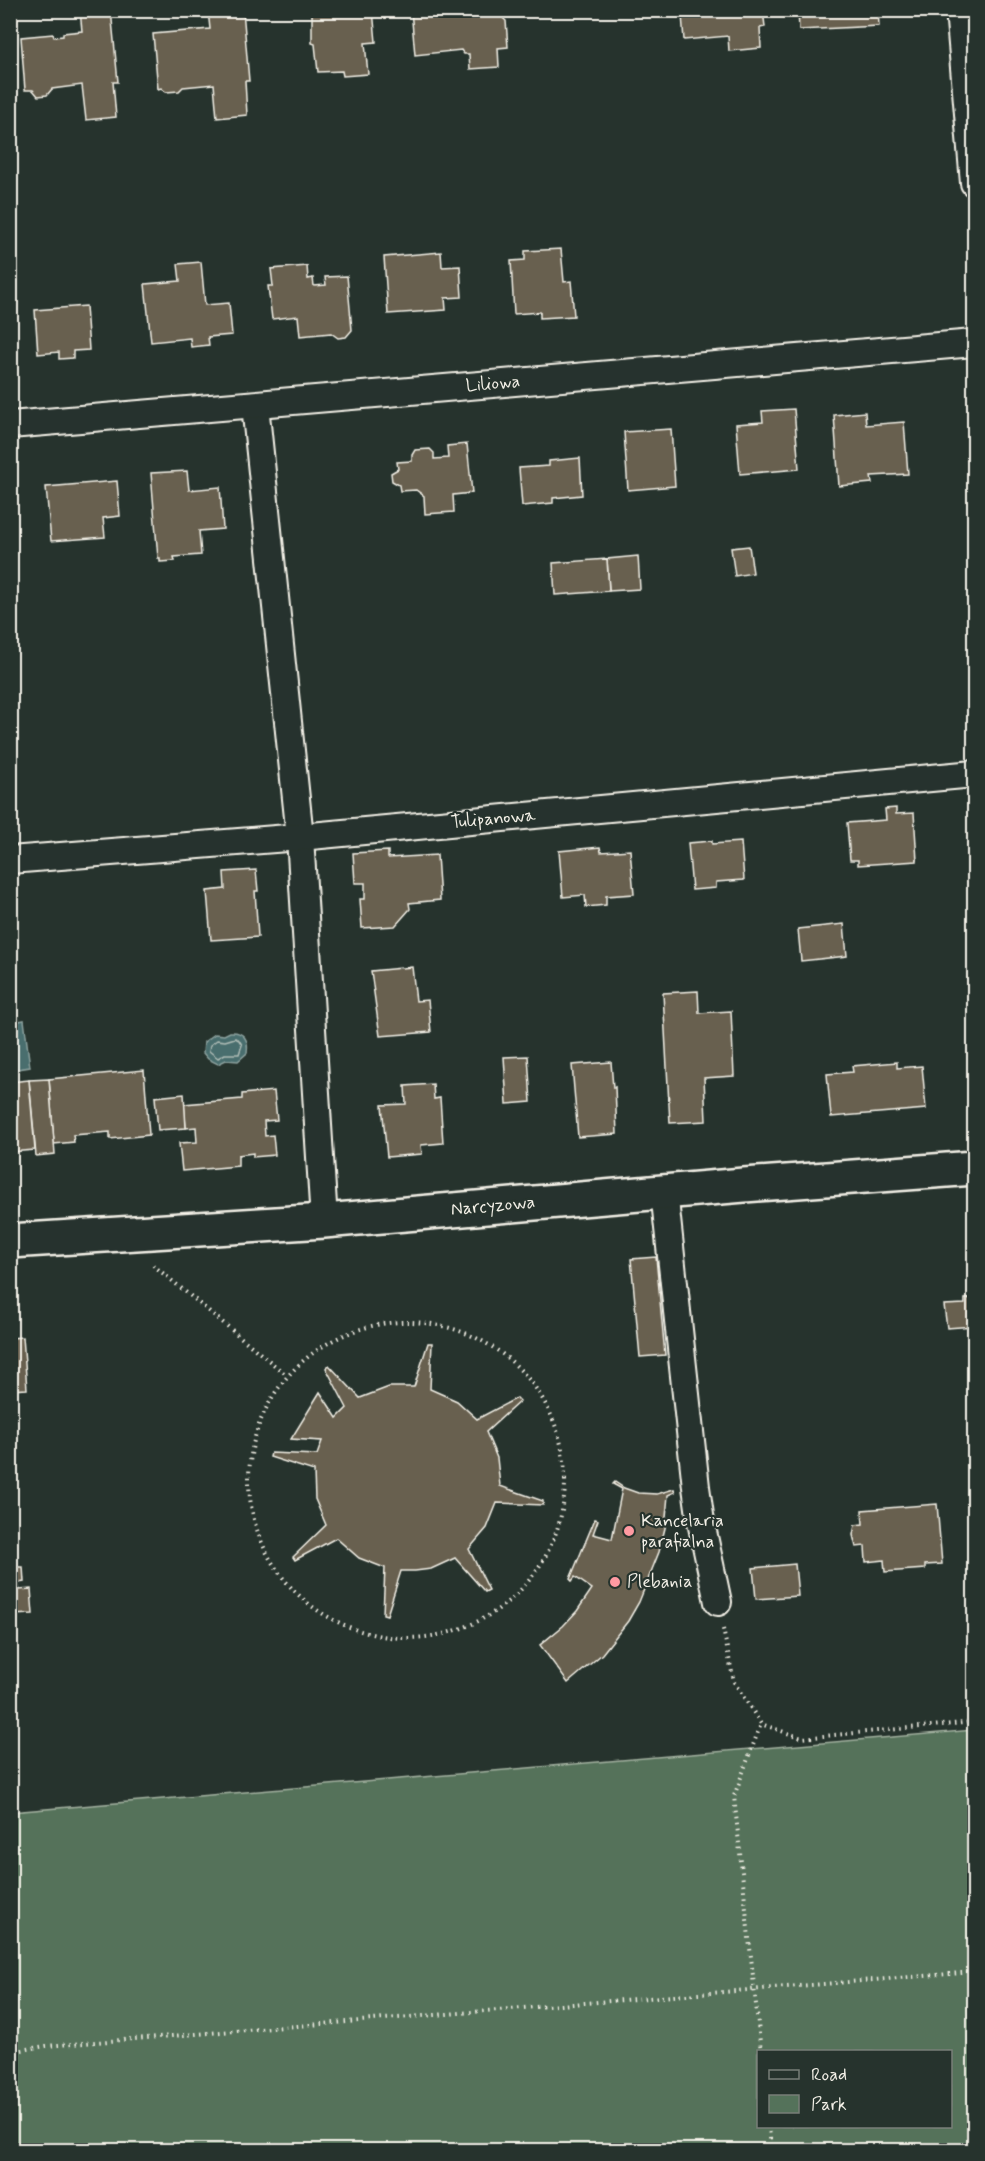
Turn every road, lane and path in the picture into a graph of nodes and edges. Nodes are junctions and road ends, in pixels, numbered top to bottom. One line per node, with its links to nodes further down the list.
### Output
1 (959, 10): 2 (street)
2 (975, 183)
3 (975, 343): 4 (street, Liliowa)
4 (255, 405): 5 (street, Liliowa); 7 (street)
5 (10, 424)
6 (975, 774): 7 (street, Tulipanowa)
7 (300, 837): 8 (street, Tulipanowa); 11 (street)
8 (10, 860)
9 (975, 1168): 10 (street, Narcyzowa)
10 (664, 1191): 11 (street, Narcyzowa); 15 (street)
11 (324, 1221): 12 (street, Narcyzowa)
12 (127, 1233): 13 (street, Narcyzowa); 14 (path)
13 (10, 1241)
14 (284, 1373): 14 (path)
15 (718, 1602): 17 (path)
16 (975, 1722): 17 (path)
17 (761, 1724): 19 (path)
18 (975, 1972): 19 (path)
19 (755, 1991): 20 (path); 21 (path)
20 (761, 2050)
21 (10, 2052)
22 (769, 2128): 23 (path)
23 (771, 2151)

